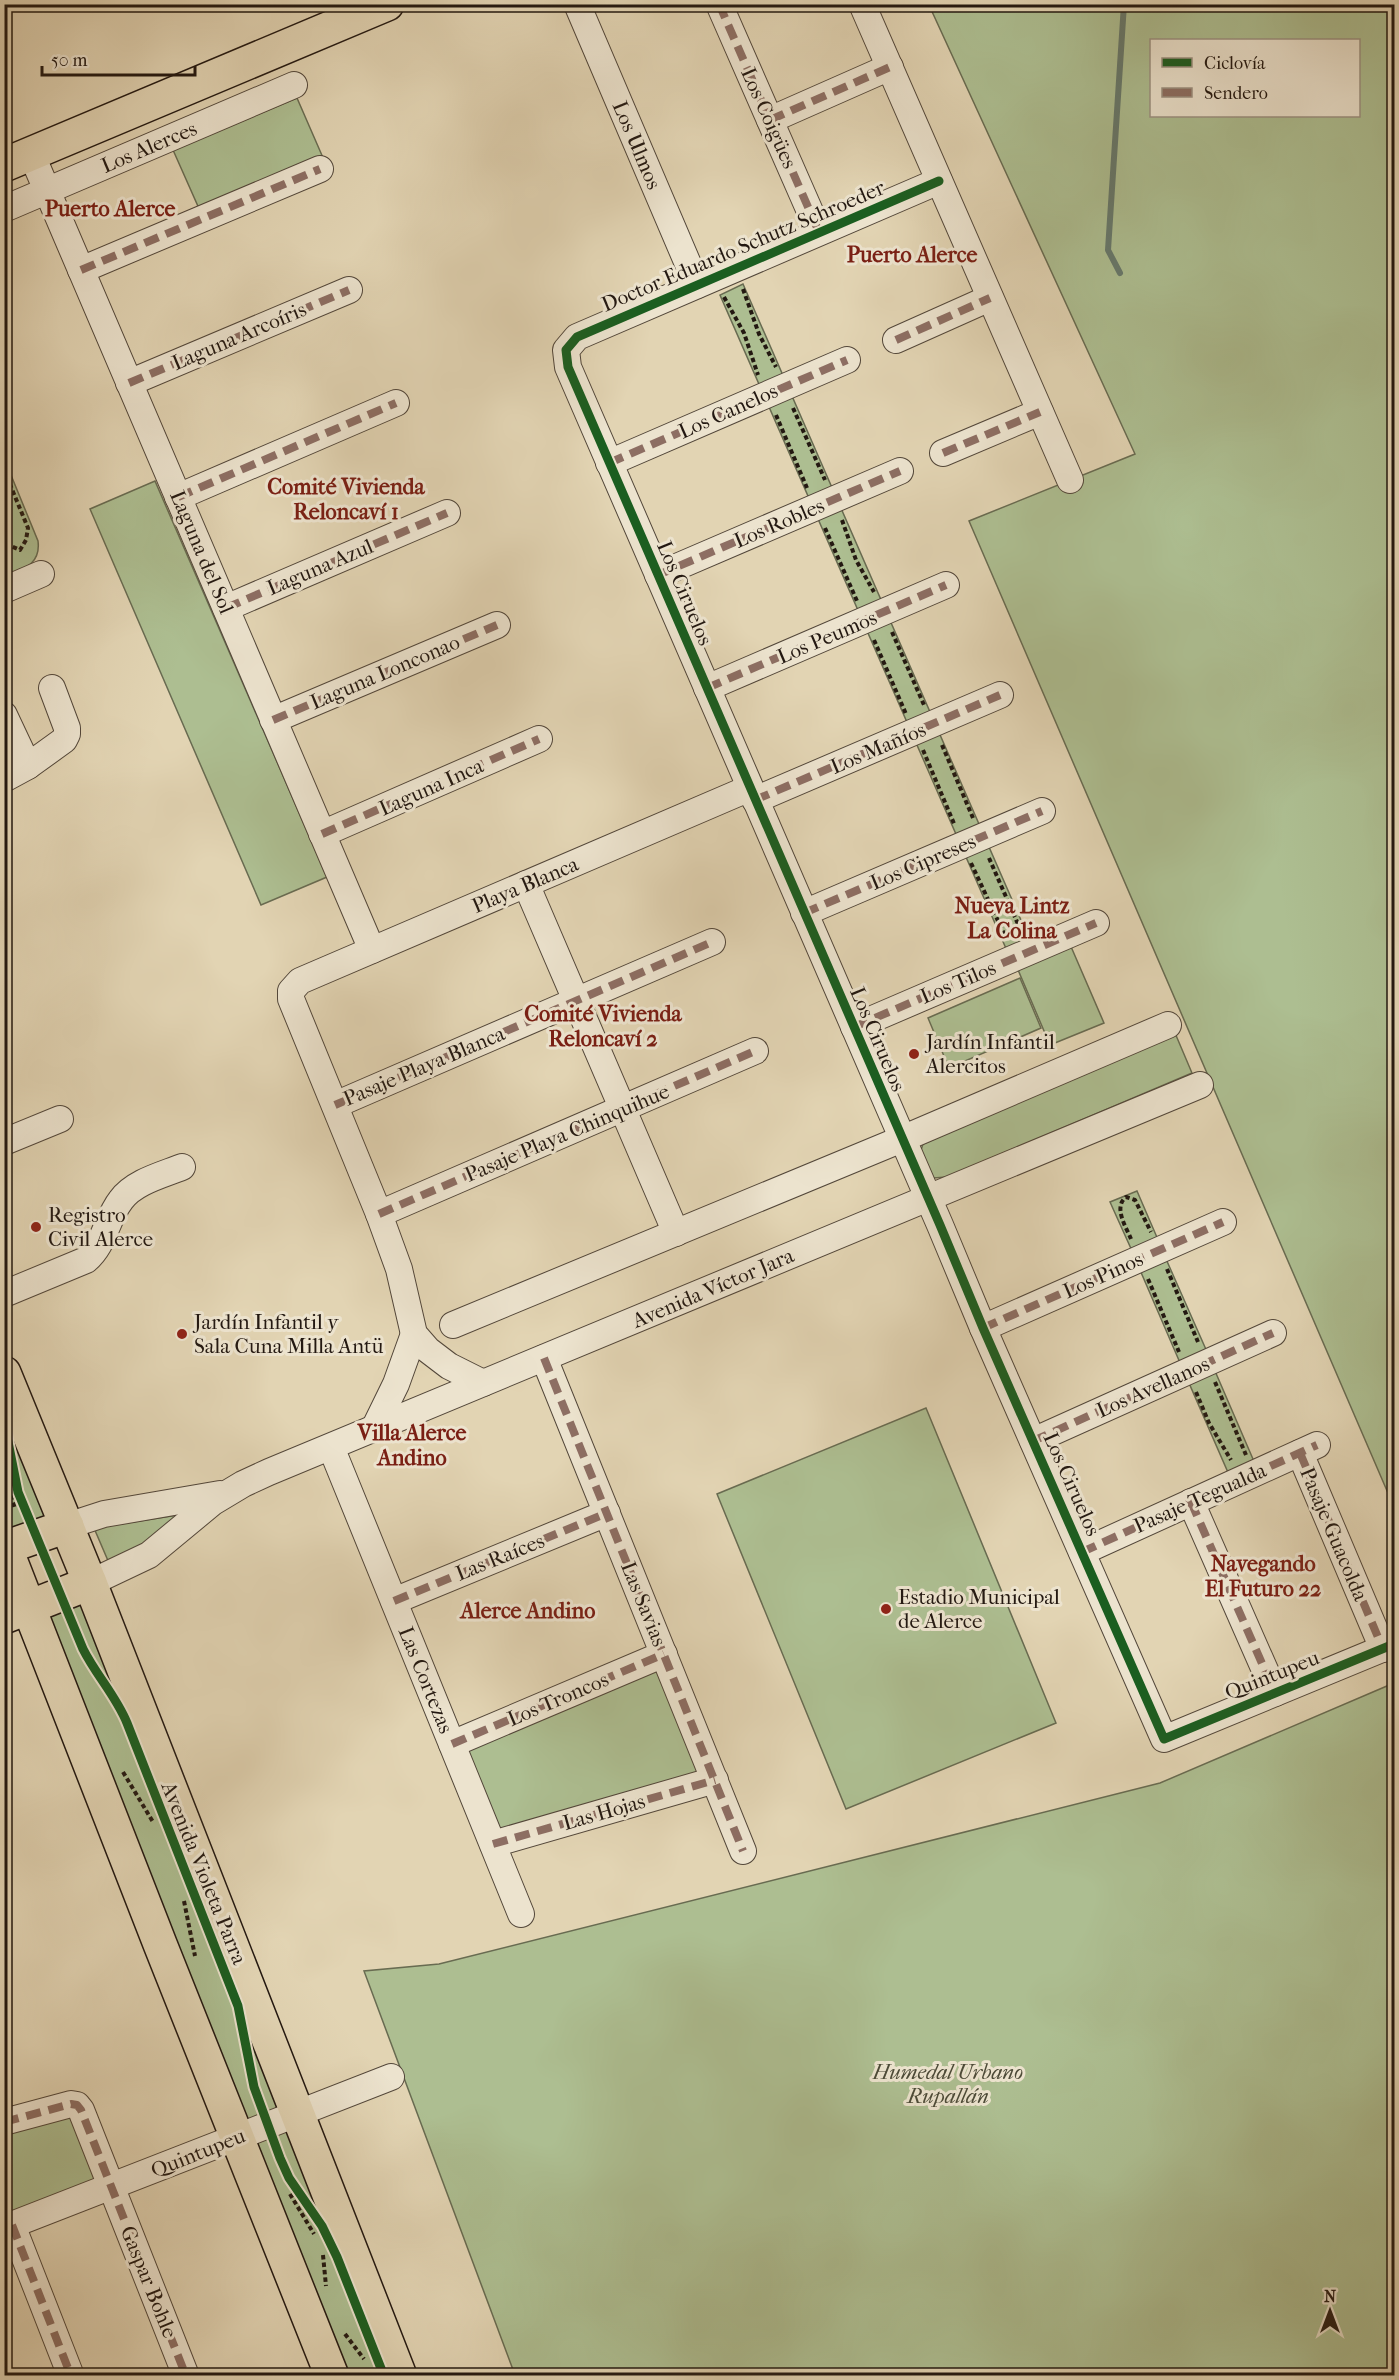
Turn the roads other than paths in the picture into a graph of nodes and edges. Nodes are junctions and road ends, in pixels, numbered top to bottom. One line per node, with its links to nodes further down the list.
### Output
1 (387, 4): 5 (main road)
2 (577, 4): 16 (street, Los Ulmos)
3 (862, 4): 6 (street)
4 (720, 5): 8 (street, Los Coigües)
5 (348, 12): 9 (main road)
6 (890, 67): 8 (street); 11 (street)
7 (294, 85): 12 (street, Los Alerces)
8 (770, 120): 14 (street, Los Coigües)
9 (18, 159): 12 (street, Laguna del Sol)
10 (320, 169): 15 (street)
11 (939, 181): 14 (street, Doctor Eduardo Schutz Schroeder); 18 (street)
12 (48, 191): 13 (street, Los Alerces); 15 (street, Laguna del Sol)
13 (4, 209)
14 (819, 232): 16 (street, Doctor Eduardo Schutz Schroeder)
15 (81, 270): 22 (street, Laguna del Sol)
16 (697, 285): 20 (street, Doctor Eduardo Schutz Schroeder)
17 (349, 290): 22 (street, Laguna Arcoíris)
18 (990, 298): 19 (street); 24 (street)
19 (896, 340)
20 (566, 350): 26 (street, Los Ciruelos)
21 (847, 360): 26 (street, Los Canelos)
22 (129, 382): 29 (street, Laguna del Sol)
23 (396, 403): 29 (street)
24 (1040, 412): 25 (street); 28 (street)
25 (943, 453)
26 (609, 463): 32 (street, Los Ciruelos)
27 (900, 471): 32 (street, Los Robles)
28 (1070, 480)
29 (178, 497): 35 (street, Laguna del Sol)
30 (447, 513): 35 (street, Laguna Azul)
31 (41, 574): 34 (street)
32 (658, 575): 38 (street, Los Ciruelos)
33 (946, 585): 38 (street, Los Peumos)
34 (4, 590)
35 (226, 608): 41 (street, Laguna del Sol)
36 (496, 625): 41 (street, Laguna Lonconao)
37 (52, 688): 43 (street)
38 (707, 688): 45 (street, Los Ciruelos)
39 (1000, 695): 45 (street, Los Mañíos)
40 (4, 715): 43 (street)
41 (273, 720): 47 (street, Laguna del Sol)
42 (539, 739): 47 (street, Laguna Inca)
43 (28, 766): 44 (street)
44 (4, 779)
45 (753, 794): 48 (street, Playa Blanca); 49 (street, Los Ciruelos)
46 (1042, 811): 49 (street, Los Cipreses)
47 (322, 834): 52 (street, Laguna del Sol)
48 (526, 884): 52 (street, Playa Blanca); 53 (street)
49 (804, 913): 55 (street, Los Ciruelos)
50 (1096, 923): 55 (street, Los Tilos)
51 (712, 942): 53 (street, Pasaje Playa Blanca)
52 (372, 951): 58 (street, Playa Blanca)
53 (576, 1000): 58 (street, Pasaje Playa Blanca); 59 (street)
54 (1168, 1025): 61 (street)
55 (854, 1027): 61 (street, Los Ciruelos)
56 (756, 1051): 59 (street, Pasaje Playa Chinquihue)
57 (1200, 1085): 64 (street, Avenida Víctor Jara)
58 (334, 1105): 65 (street)
59 (622, 1108): 65 (street, Pasaje Playa Chinquihue); 67 (street)
60 (60, 1119): 62 (street)
61 (902, 1139): 64 (street, Los Ciruelos); 67 (street)
62 (4, 1142)
63 (182, 1167): 68 (street)
64 (928, 1198): 70 (street, Los Ciruelos); 73 (street, Avenida Víctor Jara)
65 (379, 1214): 72 (street)
66 (1223, 1222): 70 (street, Los Pinos)
67 (676, 1233): 69 (street)
68 (4, 1294)
69 (453, 1325)
70 (983, 1328): 77 (street, Los Ciruelos)
71 (1273, 1333): 77 (street, Los Avellanos)
72 (414, 1334): 75 (street); 76 (street)
73 (544, 1358): 75 (street, Avenida Víctor Jara); 82 (street, Las Savias)
74 (4, 1373): 83 (main road, Avenida Violeta Parra)
75 (483, 1383): 76 (street, Avenida Víctor Jara)
76 (374, 1429): 78 (street, Avenida Víctor Jara)
77 (1033, 1442): 85 (street, Los Ciruelos)
78 (331, 1447): 80 (street, Avenida Víctor Jara); 87 (street, Las Cortezas)
79 (1309, 1449): 81 (street, Pasaje Tegualda); 89 (street, Pasaje Guacolda)
80 (220, 1498): 83 (street, Avenida Víctor Jara); 86 (street, Avenida Víctor Jara)
81 (1191, 1502): 85 (street, Pasaje Tegualda); 91 (street)
82 (607, 1513): 87 (street, Las Raíces); 90 (street, Las Savias)
83 (52, 1531): 84 (main road); 86 (main road, Avenida Violeta Parra)
84 (5, 1546): 88 (main road)
85 (1082, 1552): 92 (street, Los Ciruelos)
86 (90, 1584): 88 (main road); 99 (main road, Avenida Violeta Parra)
87 (394, 1600): 93 (street, Las Cortezas)
88 (17, 1612): 101 (main road)
89 (1389, 1646): 91 (street, Quintupeu)
90 (664, 1654): 93 (street, Los Troncos); 94 (street, Las Savias)
91 (1275, 1694): 92 (street, Quintupeu)
92 (1164, 1739)
93 (452, 1743): 95 (street, Las Cortezas)
94 (715, 1780): 95 (street, Las Hojas); 96 (street, Las Savias)
95 (493, 1844): 97 (street, Las Cortezas)
96 (743, 1851)
97 (521, 1914)
98 (391, 2076): 99 (street, Quintupeu)
99 (298, 2114): 101 (street, Quintupeu); 107 (main road, Avenida Violeta Parra)
100 (4, 2122): 102 (street, Gaspar Bohle)
101 (238, 2138): 102 (street, Quintupeu); 106 (main road)
102 (111, 2187): 103 (street, Quintupeu); 105 (street, Gaspar Bohle)
103 (8, 2226): 104 (street)
104 (71, 2376)
105 (186, 2376)
106 (332, 2376)
107 (400, 2376)

